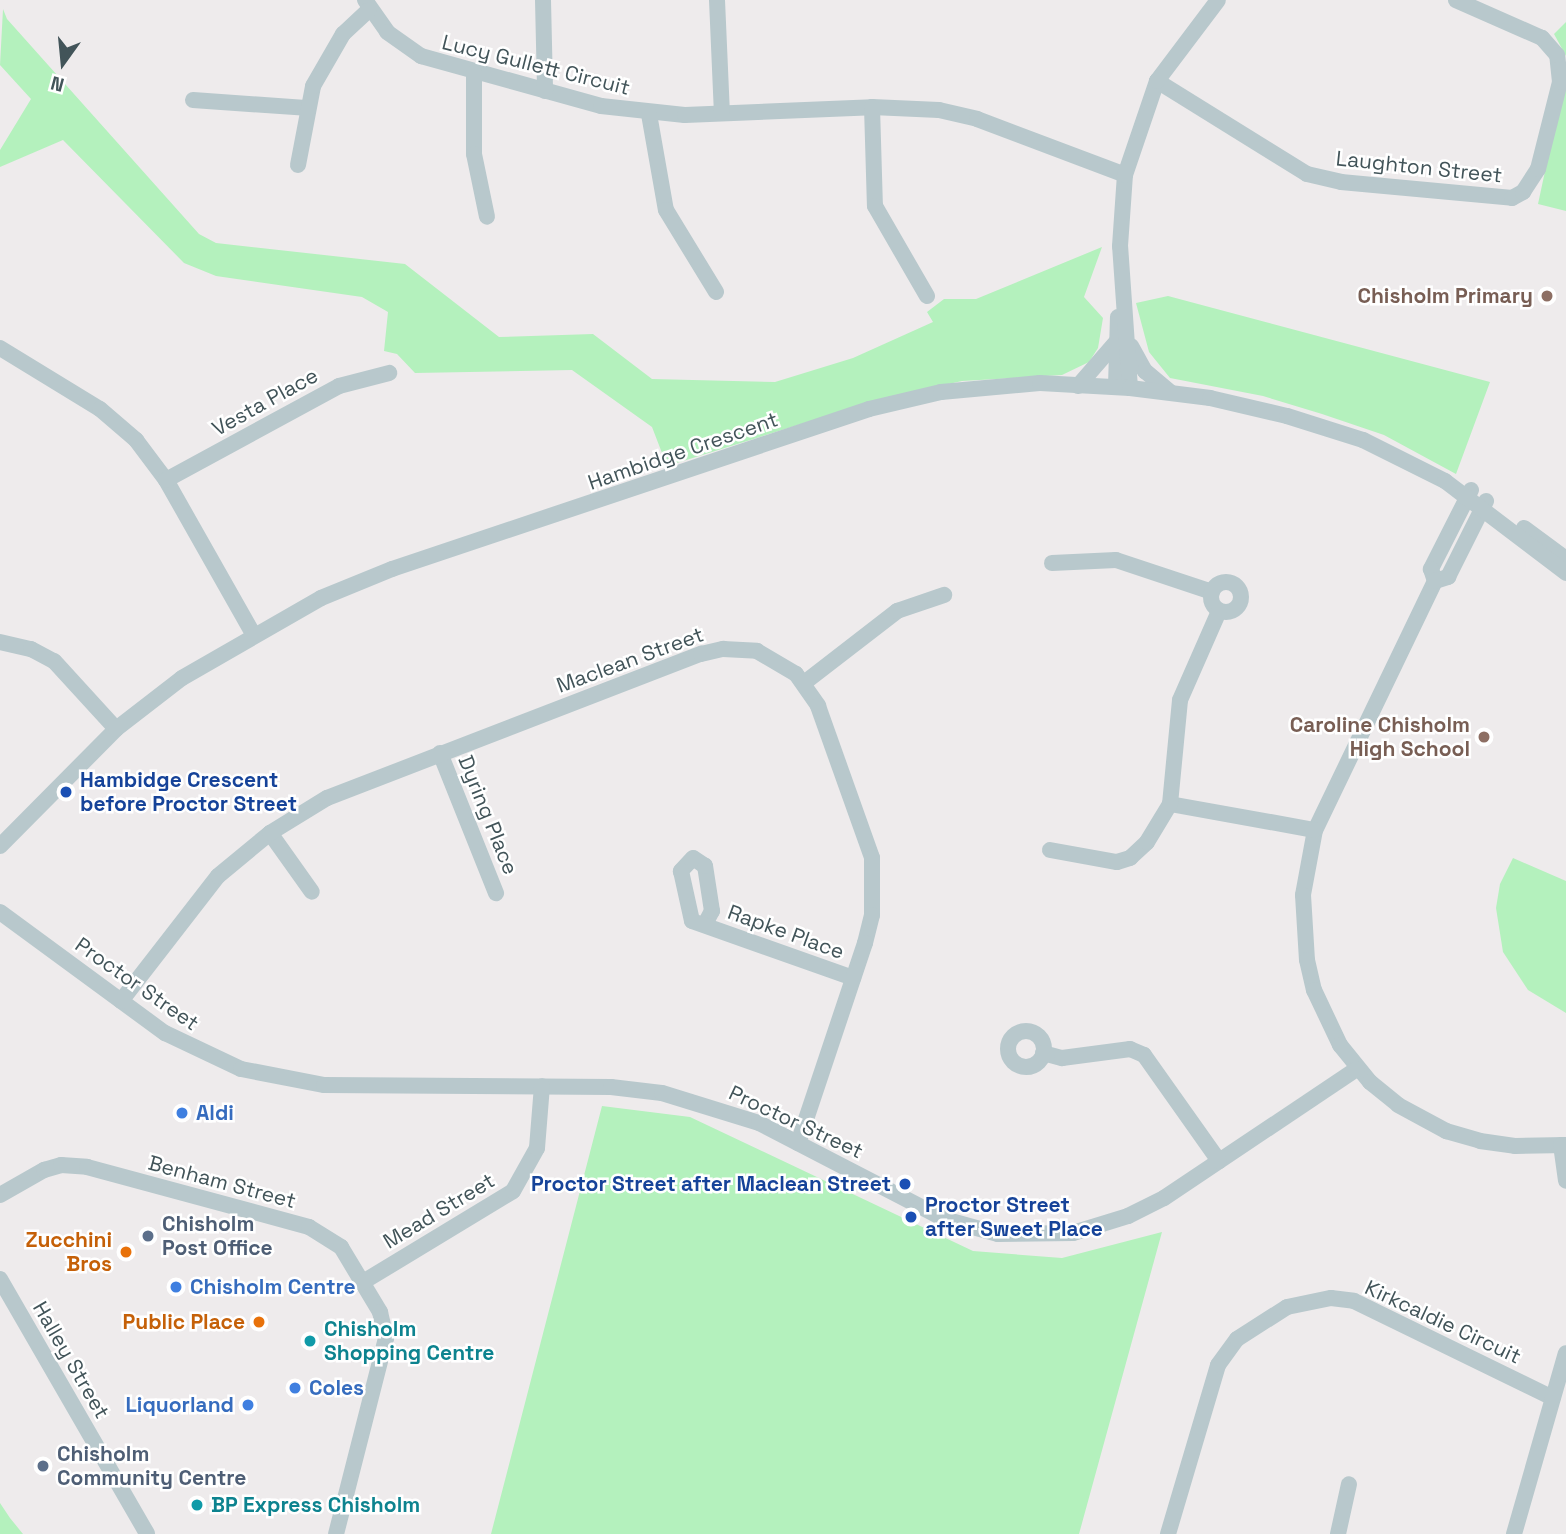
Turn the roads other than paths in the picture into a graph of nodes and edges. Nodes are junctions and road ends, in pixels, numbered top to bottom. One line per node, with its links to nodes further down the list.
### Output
1 (543, 0): 8 (street)
2 (717, 0): 12 (street)
3 (1218, 0): 7 (street)
4 (1456, 0): 7 (street, Laughton Street)
5 (367, 5): 6 (street, Lucy Gullett Circuit); 11 (street)
6 (474, 73): 8 (street, Lucy Gullett Circuit); 16 (street)
7 (1157, 81): 15 (street)
8 (545, 91): 13 (street, Lucy Gullett Circuit)
9 (193, 100): 11 (street)
10 (872, 107): 12 (street, Lucy Gullett Circuit); 15 (street, Lucy Gullett Circuit); 18 (street)
11 (306, 108): 14 (street)
12 (722, 113): 13 (street, Lucy Gullett Circuit)
13 (649, 114): 17 (street)
14 (298, 164)
15 (1125, 175): 19 (street)
16 (487, 217)
17 (716, 292)
18 (927, 296)
19 (1123, 341): 22 (street); 23 (street); 24 (street)
20 (0, 348): 25 (street)
21 (389, 373): 25 (street, Vesta Place)
22 (1078, 386): 23 (street, Hambidge Crescent); 35 (street, Hambidge Crescent)
23 (1123, 387): 24 (street, Hambidge Crescent)
24 (1170, 392): 26 (street, Hambidge Crescent)
25 (166, 480): 35 (street)
26 (1465, 492): 27 (street, Hambidge Crescent); 31 (street)
27 (1484, 505): 28 (street, Hambidge Crescent); 30 (street, Hambidge Crescent); 31 (street)
28 (1566, 559)
29 (1052, 563): 32 (street)
30 (1566, 573)
31 (1435, 581): 41 (street)
32 (1212, 592): 34 (street); 34 (street)
33 (944, 595): 37 (street)
34 (1219, 611): 40 (street)
35 (253, 634): 38 (street, Hambidge Crescent)
36 (0, 642): 38 (street)
37 (804, 683): 39 (street, Maclean Street); 49 (street, Maclean Street)
38 (116, 729): 43 (street, Hambidge Crescent)
39 (440, 753): 42 (street, Maclean Street); 46 (street, Dyring Place)
40 (1170, 804): 41 (street); 44 (street)
41 (1315, 830): 52 (street)
42 (270, 832): 45 (street); 50 (street, Maclean Street)
43 (0, 846)
44 (1049, 850)
45 (312, 892)
46 (496, 892)
47 (0, 912): 50 (street, Proctor Street)
48 (705, 924): 49 (street, Rapke Place)
49 (853, 978): 54 (street, Maclean Street)
50 (121, 1001): 53 (street, Proctor Street)
51 (1043, 1054): 56 (street)
52 (1357, 1069): 55 (street); 56 (street, Proctor Street)
53 (541, 1086): 54 (street, Proctor Street); 60 (street, Mead Street)
54 (798, 1143): 56 (street, Proctor Street)
55 (1564, 1145): 57 (street)
56 (1219, 1161)
57 (1566, 1181)
58 (0, 1195): 60 (street, Benham Street)
59 (0, 1279): 64 (street, Halley Street)
60 (363, 1282): 65 (street, Benham Street)
61 (1566, 1353): 62 (street)
62 (1553, 1398): 66 (street, Kirkcaldie Circuit); 68 (street)
63 (1349, 1484): 67 (street)
64 (148, 1534)
65 (336, 1534)
66 (1168, 1534)
67 (1338, 1534)
68 (1514, 1534)

